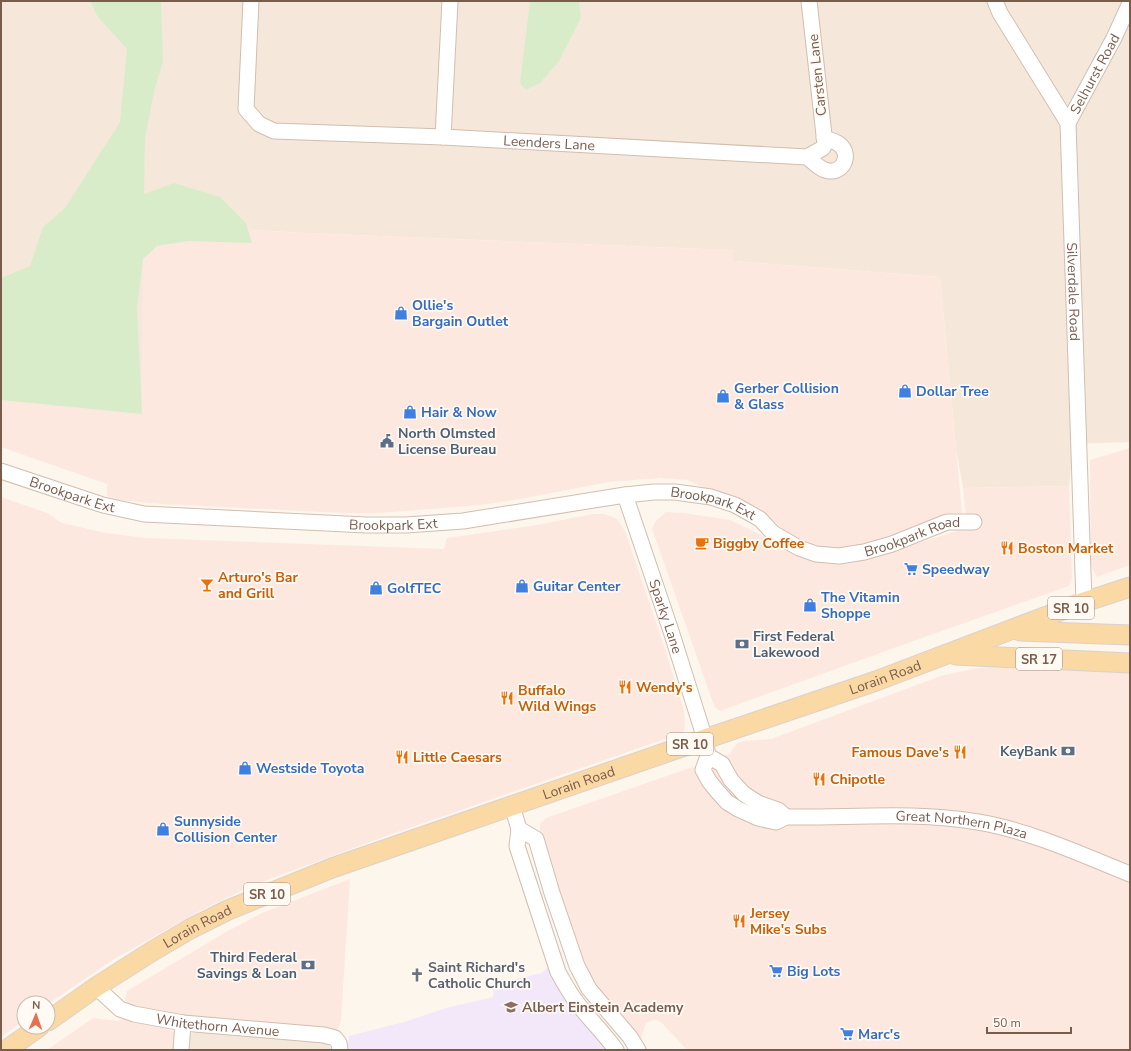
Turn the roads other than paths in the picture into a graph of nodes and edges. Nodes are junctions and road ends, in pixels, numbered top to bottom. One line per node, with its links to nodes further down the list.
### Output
1 (251, 1): 7 (street, Leenders Lane)
2 (450, 1): 7 (street)
3 (809, 1): 8 (street, Carsten Lane)
4 (995, 1): 6 (street)
5 (1130, 3): 6 (street, Selhurst Road)
6 (1068, 122): 15 (street, Silverdale Road)
7 (444, 137): 9 (street, Leenders Lane)
8 (823, 143): 9 (street); 9 (street)
9 (807, 157)
10 (1, 471): 11 (street, Brookpark Ext)
11 (625, 495): 13 (street, Brookpark Ext); 20 (street, Sparky Lane)
12 (974, 522): 13 (street, Brookpark Road)
13 (852, 554)
14 (1130, 587): 15 (main road, Lorain Road / SR 10)
15 (1084, 602): 16 (main road, Lorain Road / SR 10)
16 (1012, 630): 17 (main road, SR 17); 18 (main road, Lorain Road / SR 10)
17 (1130, 635)
18 (948, 654): 19 (main road, SR 17); 20 (main road, Lorain Road / SR 10)
19 (1130, 663)
20 (706, 747): 21 (main road, Lorain Road / SR 10); 23 (street, Great Northern Plaza)
21 (512, 806): 22 (street); 24 (main road, Lorain Road / SR 10)
22 (519, 829): 31 (street); 32 (street)
23 (1130, 874)
24 (96, 987): 25 (main road, Lorain Road / SR 10); 26 (street, Whitethorn Avenue)
25 (56, 1015)
26 (183, 1023): 29 (street); 30 (street, Whitethorn Avenue)
27 (28, 1035): 28 (main road)
28 (6, 1050)
29 (181, 1050)
30 (340, 1050)
31 (616, 1050)
32 (638, 1050)

